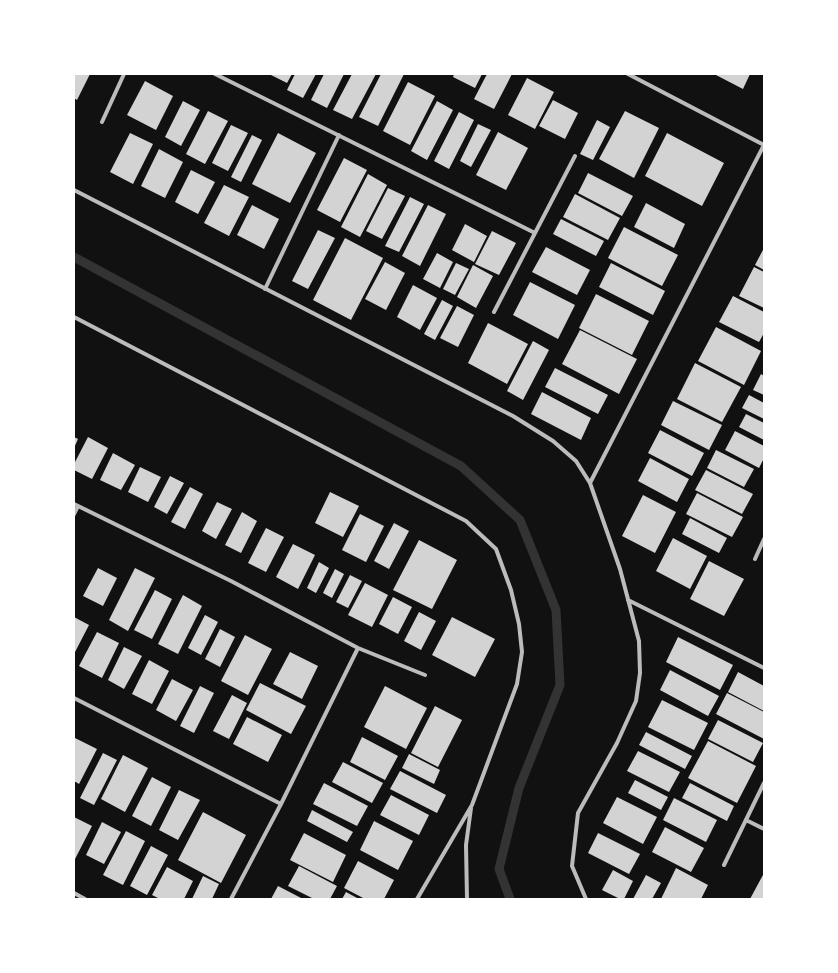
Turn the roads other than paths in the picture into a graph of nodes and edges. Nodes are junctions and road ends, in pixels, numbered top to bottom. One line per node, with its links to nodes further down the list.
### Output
1 (124, 74): 4 (street)
2 (215, 74): 5 (street)
3 (628, 74): 6 (street)
4 (102, 122)
5 (339, 135): 9 (street); 10 (street)
6 (764, 145): 13 (street)
7 (575, 156): 9 (street)
8 (74, 190): 10 (street)
9 (536, 233): 11 (street)
10 (266, 289): 13 (street)
11 (494, 312)
12 (74, 316): 25 (street)
13 (590, 483): 18 (street)
14 (76, 505): 15 (street); 19 (street)
15 (74, 514)
16 (764, 539): 17 (street)
17 (755, 559)
18 (628, 600): 20 (street); 34 (street)
19 (358, 648): 21 (street); 24 (street)
20 (764, 668)
21 (425, 675)
22 (74, 698): 24 (street)
23 (764, 783): 26 (street)
24 (281, 804): 31 (street)
25 (472, 805): 32 (street); 33 (street)
26 (746, 820): 27 (street); 28 (street)
27 (764, 829)
28 (724, 865)
29 (74, 893): 30 (street)
30 (85, 899)
31 (232, 899)
32 (417, 899)
33 (467, 899)
34 (586, 899)

